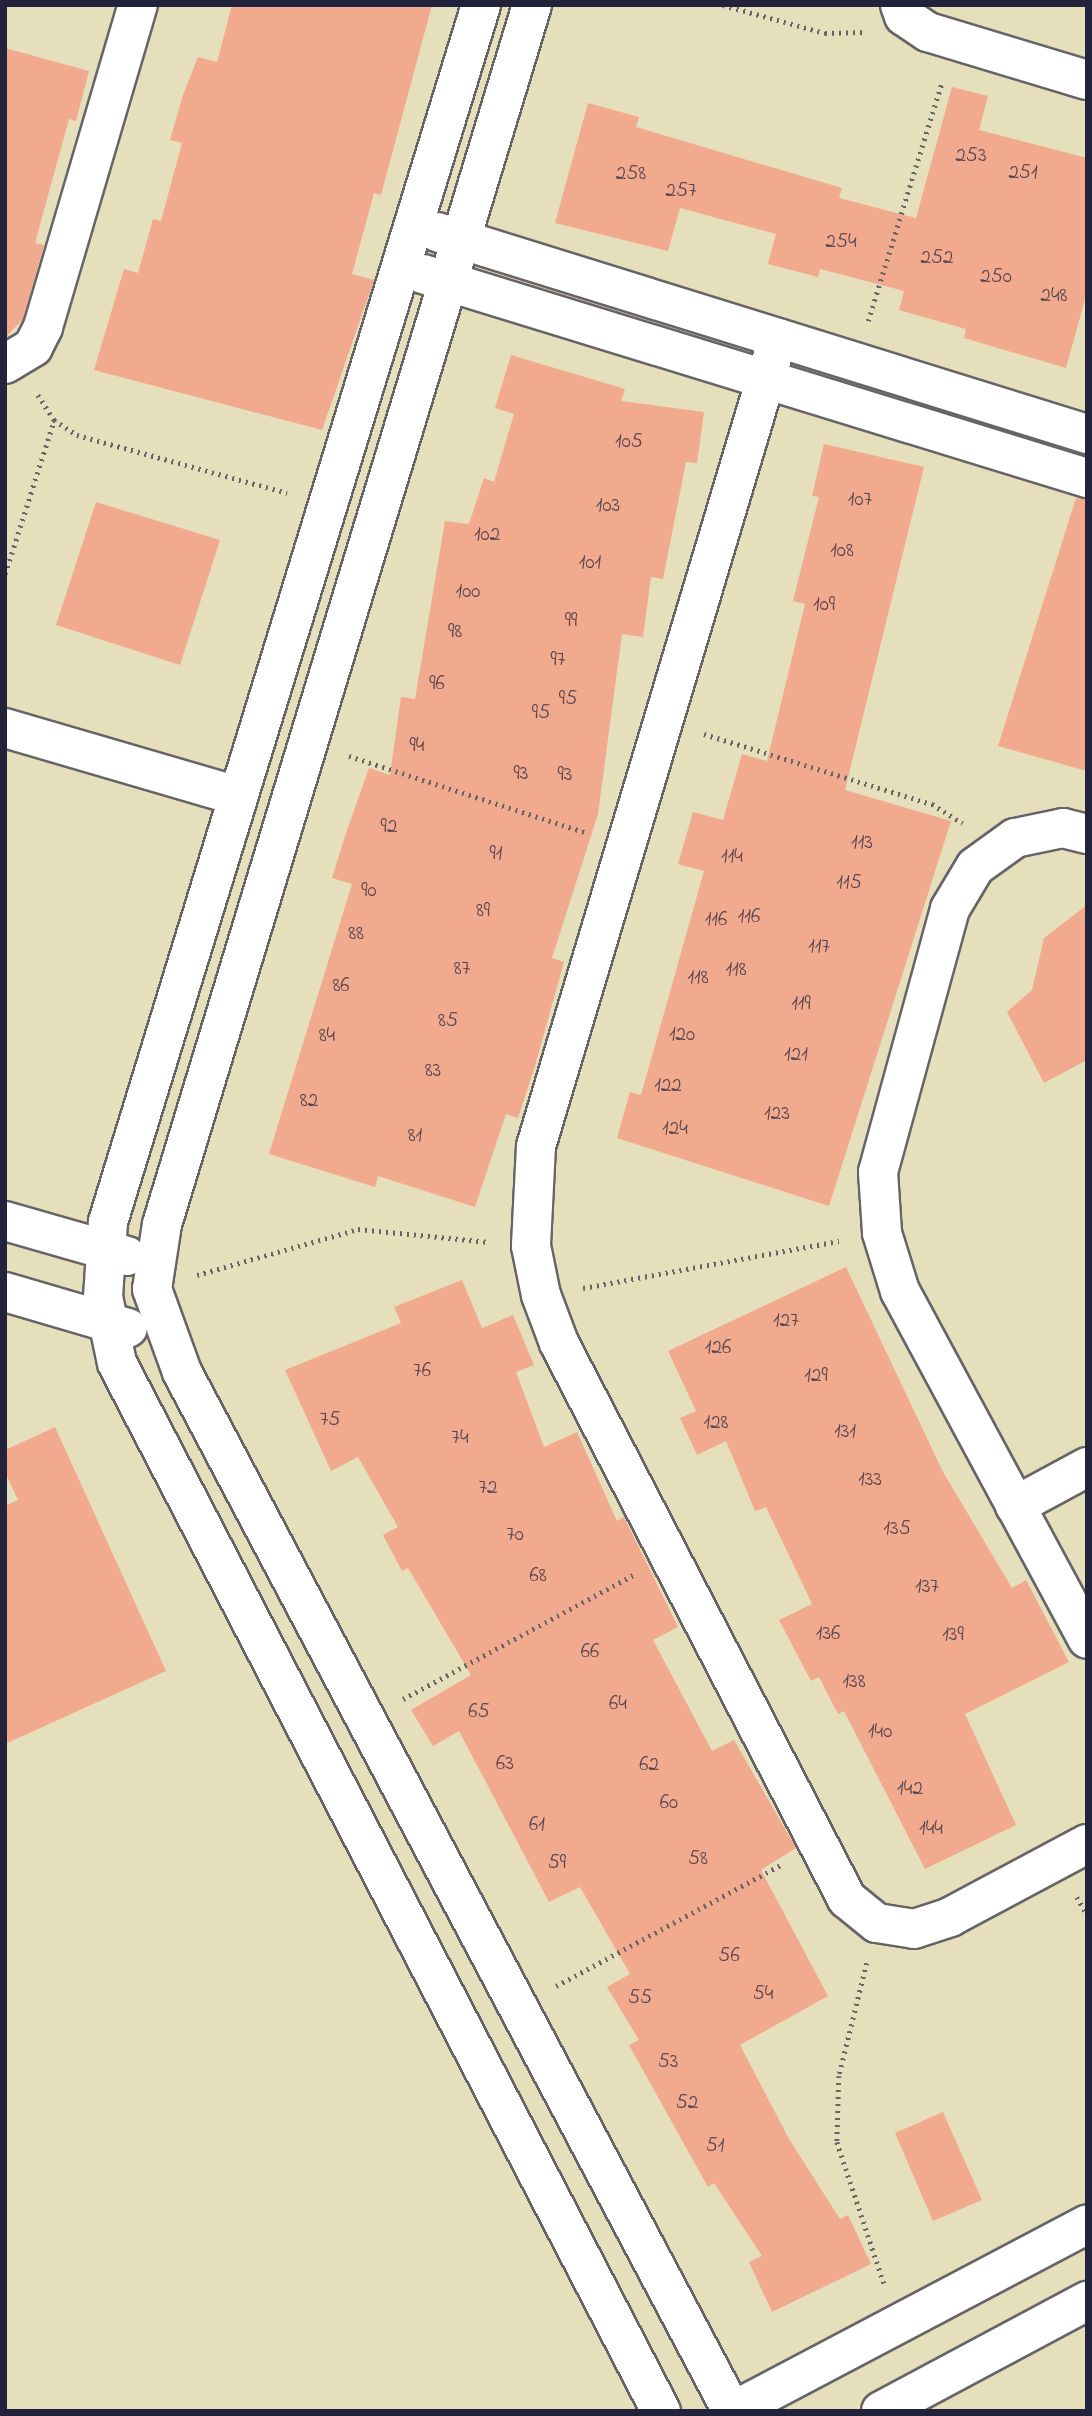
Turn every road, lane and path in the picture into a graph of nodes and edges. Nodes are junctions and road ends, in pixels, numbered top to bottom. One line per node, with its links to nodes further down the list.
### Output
1 (138, 5): 14 (street)
2 (481, 5): 8 (street)
3 (532, 5): 9 (street)
4 (723, 5): 5 (path)
5 (902, 11): 6 (street)
6 (955, 41): 7 (street); 13 (path)
7 (1087, 80)
8 (414, 225): 9 (street); 10 (street)
9 (461, 240): 11 (street); 12 (street)
10 (401, 267): 11 (street); 19 (street)
11 (448, 282): 15 (street); 23 (street)
12 (778, 338): 13 (street); 15 (street)
13 (856, 362): 17 (street)
14 (10, 364): 16 (path)
15 (766, 381): 18 (street); 21 (street)
16 (54, 420): 19 (path); 20 (path)
17 (1087, 434)
18 (1087, 478)
19 (328, 504): 24 (street)
20 (5, 574)
21 (663, 721): 26 (street); 27 (path)
22 (5, 728): 24 (street)
23 (308, 743): 26 (path); 32 (street)
24 (238, 796): 31 (street)
25 (1087, 834): 27 (street)
26 (626, 845): 30 (street)
27 (993, 854): 29 (street)
28 (5, 1221): 31 (street)
29 (882, 1233): 34 (path); 38 (street)
30 (531, 1246): 32 (path); 34 (street)
31 (104, 1248): 32 (street); 35 (street)
32 (152, 1277): 36 (street)
33 (5, 1292): 35 (street)
34 (541, 1295): 39 (street)
35 (106, 1321): 36 (street); 49 (street)
36 (167, 1339): 41 (street)
37 (1087, 1467): 38 (street)
38 (1015, 1506): 40 (street)
39 (669, 1555): 41 (path); 43 (street)
40 (1087, 1639)
41 (366, 1719): 45 (street)
42 (1087, 1844): 44 (street)
43 (819, 1845): 44 (street); 45 (path)
44 (877, 1923): 48 (path)
45 (519, 2007): 50 (street)
46 (1087, 2224): 48 (street)
47 (1087, 2301): 51 (street)
48 (898, 2323): 50 (street)
49 (661, 2411)
50 (733, 2411)
51 (881, 2411)

